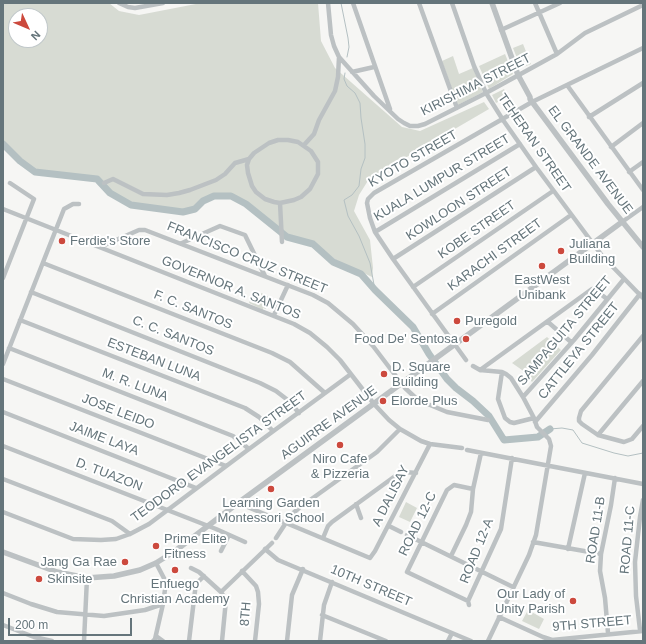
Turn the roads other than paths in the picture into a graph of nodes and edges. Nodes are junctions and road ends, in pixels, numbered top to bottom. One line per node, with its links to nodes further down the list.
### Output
1 (119, 3): 2 (street)
2 (163, 3)
3 (328, 3): 15 (street, KIRISHIMA STREET)
4 (353, 3): 16 (street)
5 (419, 3): 23 (street)
6 (452, 3): 21 (street, TEHERAN STREET)
7 (492, 3): 12 (street, EL GRANDE AVENUE)
8 (535, 3): 11 (street)
9 (560, 3): 11 (street)
10 (643, 5): 14 (street, KIRISHIMA STREET)
11 (539, 13): 12 (street); 14 (street)
12 (501, 30): 18 (street, EL GRANDE AVENUE)
13 (643, 48): 20 (street, KYOTO STREET)
14 (557, 54): 18 (street, KIRISHIMA STREET)
15 (339, 57): 17 (street, KIRISHIMA STREET); 29 (street)
16 (374, 67): 17 (street); 24 (street)
17 (352, 72): 24 (street, KIRISHIMA STREET)
18 (518, 75): 21 (street, KIRISHIMA STREET); 22 (street, EL GRANDE AVENUE)
19 (643, 83): 25 (street)
20 (567, 85): 22 (street, KYOTO STREET); 25 (street)
21 (486, 93): 23 (street, KIRISHIMA STREET); 26 (street, TEHERAN STREET)
22 (533, 101): 26 (street, KYOTO STREET); 45 (street, EL GRANDE AVENUE)
23 (457, 108): 24 (street, KIRISHIMA STREET)
24 (391, 112)
25 (589, 116): 30 (street)
26 (503, 120): 28 (street, TEHERAN STREET); 47 (street, KYOTO STREET)
27 (643, 123): 30 (street)
28 (520, 144): 33 (street, TEHERAN STREET); 47 (street, KUALA LUMPUR STREET)
29 (304, 145): 31 (street); 39 (street)
30 (611, 147): 34 (street)
31 (249, 159): 36 (street); 39 (street)
32 (643, 162): 34 (street)
33 (536, 167): 37 (street, TEHERAN STREET); 53 (street, KOWLOON STREET)
34 (629, 172): 38 (street)
35 (10, 183): 44 (street)
36 (104, 183)
37 (553, 190): 43 (street, TEHERAN STREET); 59 (street, KOBE STREET)
38 (643, 190)
39 (280, 203): 48 (street)
40 (79, 204): 46 (street)
41 (643, 207): 45 (street, AGUIRRE AVENUE)
42 (3, 209): 44 (street, GOVERNOR A. SANTOS)
43 (571, 215): 50 (street, TEHERAN STREET); 63 (street, KARACHI STREET)
44 (26, 218): 46 (street, GOVERNOR A. SANTOS); 56 (street)
45 (622, 222): 50 (street, AGUIRRE AVENUE); 52 (street, EL GRANDE AVENUE)
46 (56, 230): 51 (street, GOVERNOR A. SANTOS); 54 (street)
47 (375, 232): 53 (street, KYOTO STREET)
48 (282, 240)
49 (182, 243): 51 (street, FRANCISCO CRUZ STREET); 55 (street, FRANCISCO CRUZ STREET); 55 (street)
50 (592, 243): 57 (street, TEHERAN STREET); 69 (street, AGUIRRE AVENUE)
51 (100, 247): 64 (street, GOVERNOR A. SANTOS)
52 (643, 247)
53 (393, 259): 59 (street, KYOTO STREET)
54 (43, 262): 60 (street); 80 (street, F. C. SANTOS)
55 (265, 276): 58 (street, FRANCISCO CRUZ STREET)
56 (3, 278)
57 (624, 279): 61 (street, TEHERAN STREET); 62 (street, SAMPAGUITA STREET)
58 (288, 285): 64 (street); 79 (street, FRANCISCO CRUZ STREET)
59 (413, 287): 63 (street, KYOTO STREET)
60 (32, 292): 65 (street); 84 (street, C. C. SANTOS)
61 (642, 296): 86 (street, CATTLEYA STREET)
62 (607, 299): 66 (street); 68 (street, SAMPAGUITA STREET)
63 (432, 314): 69 (street, KYOTO STREET)
64 (274, 315): 76 (street, GOVERNOR A. SANTOS)
65 (20, 320): 70 (street); 89 (street, ESTEBAN LUNA)
66 (548, 322): 68 (street); 74 (street)
67 (643, 336): 90 (street)
68 (571, 342): 81 (street, SAMPAGUITA STREET)
69 (454, 345): 71 (street, KYOTO STREET); 79 (street, AGUIRRE AVENUE)
70 (9, 348): 72 (street); 94 (street, M. R. LUNA)
71 (466, 360)
72 (3, 364)
73 (472, 366): 74 (street)
74 (480, 370): 75 (street)
75 (502, 372): 81 (street); 86 (street)
76 (351, 374): 80 (street, TEODORO EVANGELISTA STREET); 82 (street, GOVERNOR A. SANTOS)
77 (3, 379): 99 (street, JOSE LEIDO)
78 (643, 381): 90 (street)
79 (401, 383): 82 (street, AGUIRRE AVENUE); 85 (street, FRANCISCO CRUZ STREET)
80 (325, 393): 84 (street, TEODORO EVANGELISTA STREET)
81 (524, 397): 86 (street)
82 (374, 404): 88 (street, GOVERNOR A. SANTOS); 108 (street, AGUIRRE AVENUE)
83 (3, 412): 105 (street, JAIME LAYA)
84 (298, 413): 89 (street, TEODORO EVANGELISTA STREET)
85 (488, 420)
86 (534, 420): 98 (street)
87 (643, 426): 90 (street)
88 (400, 429): 91 (street, GOVERNOR A. SANTOS); 113 (street)
89 (273, 431): 94 (street, TEODORO EVANGELISTA STREET)
90 (598, 435)
91 (430, 444): 93 (street, GOVERNOR A. SANTOS); 100 (street, A DALISAY)
92 (3, 446): 110 (street, D. TUAZON)
93 (462, 448)
94 (249, 449): 99 (street, TEODORO EVANGELISTA STREET)
95 (468, 450): 96 (street)
96 (481, 453): 97 (street); 106 (street)
97 (512, 458): 98 (street); 136 (street, ROAD 12-A)
98 (548, 465): 101 (street); 124 (street)
99 (226, 466): 105 (street, TEODORO EVANGELISTA STREET)
100 (416, 473): 109 (street); 115 (street, A DALISAY)
101 (585, 473): 102 (street); 127 (street)
102 (615, 478): 104 (street); 130 (street, ROAD 11-B)
103 (3, 479): 117 (street)
104 (643, 484)
105 (196, 488): 110 (street, TEODORO EVANGELISTA STREET)
106 (473, 489): 123 (street, ROAD 12-C); 131 (street)
107 (643, 500): 149 (street, ROAD 11-C)
108 (238, 503): 113 (street); 114 (street, AGUIRRE AVENUE)
109 (356, 504): 112 (street); 121 (street)
110 (167, 510): 114 (street, D. TUAZON); 117 (street, TEODORO EVANGELISTA STREET)
111 (3, 512): 117 (street, TEODORO EVANGELISTA STREET)
112 (361, 518)
113 (286, 523): 120 (street); 121 (street)
114 (208, 526): 118 (street, D. TUAZON); 132 (street, AGUIRRE AVENUE)
115 (389, 526): 116 (street); 121 (street, A DALISAY)
116 (401, 532)
117 (130, 534)
118 (229, 535): 122 (street, D. TUAZON); 128 (street)
119 (407, 535): 123 (street)
120 (276, 538)
121 (323, 538)
122 (245, 542)
123 (421, 542): 131 (street); 143 (street, ROAD 12-C)
124 (533, 542): 127 (street); 140 (street)
125 (272, 543): 126 (street)
126 (265, 549): 134 (street, 10TH STREET); 135 (street)
127 (568, 549): 130 (street)
128 (221, 551)
129 (3, 552): 138 (street, AGUIRRE AVENUE)
130 (601, 554): 151 (street, ROAD 11-B)
131 (451, 556): 136 (street)
132 (156, 563): 138 (street, AGUIRRE AVENUE); 144 (street)
133 (191, 568): 137 (street)
134 (303, 569): 139 (street, 10TH STREET); 159 (street)
135 (242, 572): 141 (street); 158 (street, 8TH)
136 (482, 572): 140 (street); 143 (street, ROAD 12-A)
137 (204, 576): 141 (street); 156 (street)
138 (87, 578): 146 (street)
139 (332, 582): 145 (street); 150 (street, 10TH STREET)
140 (513, 587): 147 (street)
141 (221, 592): 157 (street)
142 (3, 593): 146 (street)
143 (468, 603)
144 (163, 604): 146 (street); 152 (street)
145 (322, 614): 160 (street); 161 (street)
146 (86, 615): 154 (street)
147 (499, 617): 164 (street); 165 (street, 9TH STREET)
148 (3, 625): 153 (street)
149 (642, 630): 151 (street, 9TH STREET)
150 (452, 633): 162 (street); 163 (street, 10TH STREET)
151 (608, 633): 165 (street, 9TH STREET)
152 (155, 638): 155 (street)
153 (52, 641)
154 (84, 641)
155 (163, 641)
156 (189, 641)
157 (222, 641)
158 (255, 641)
159 (287, 641)
160 (320, 641)
161 (386, 641)
162 (448, 641)
163 (471, 641)
164 (488, 641)
165 (552, 641)

